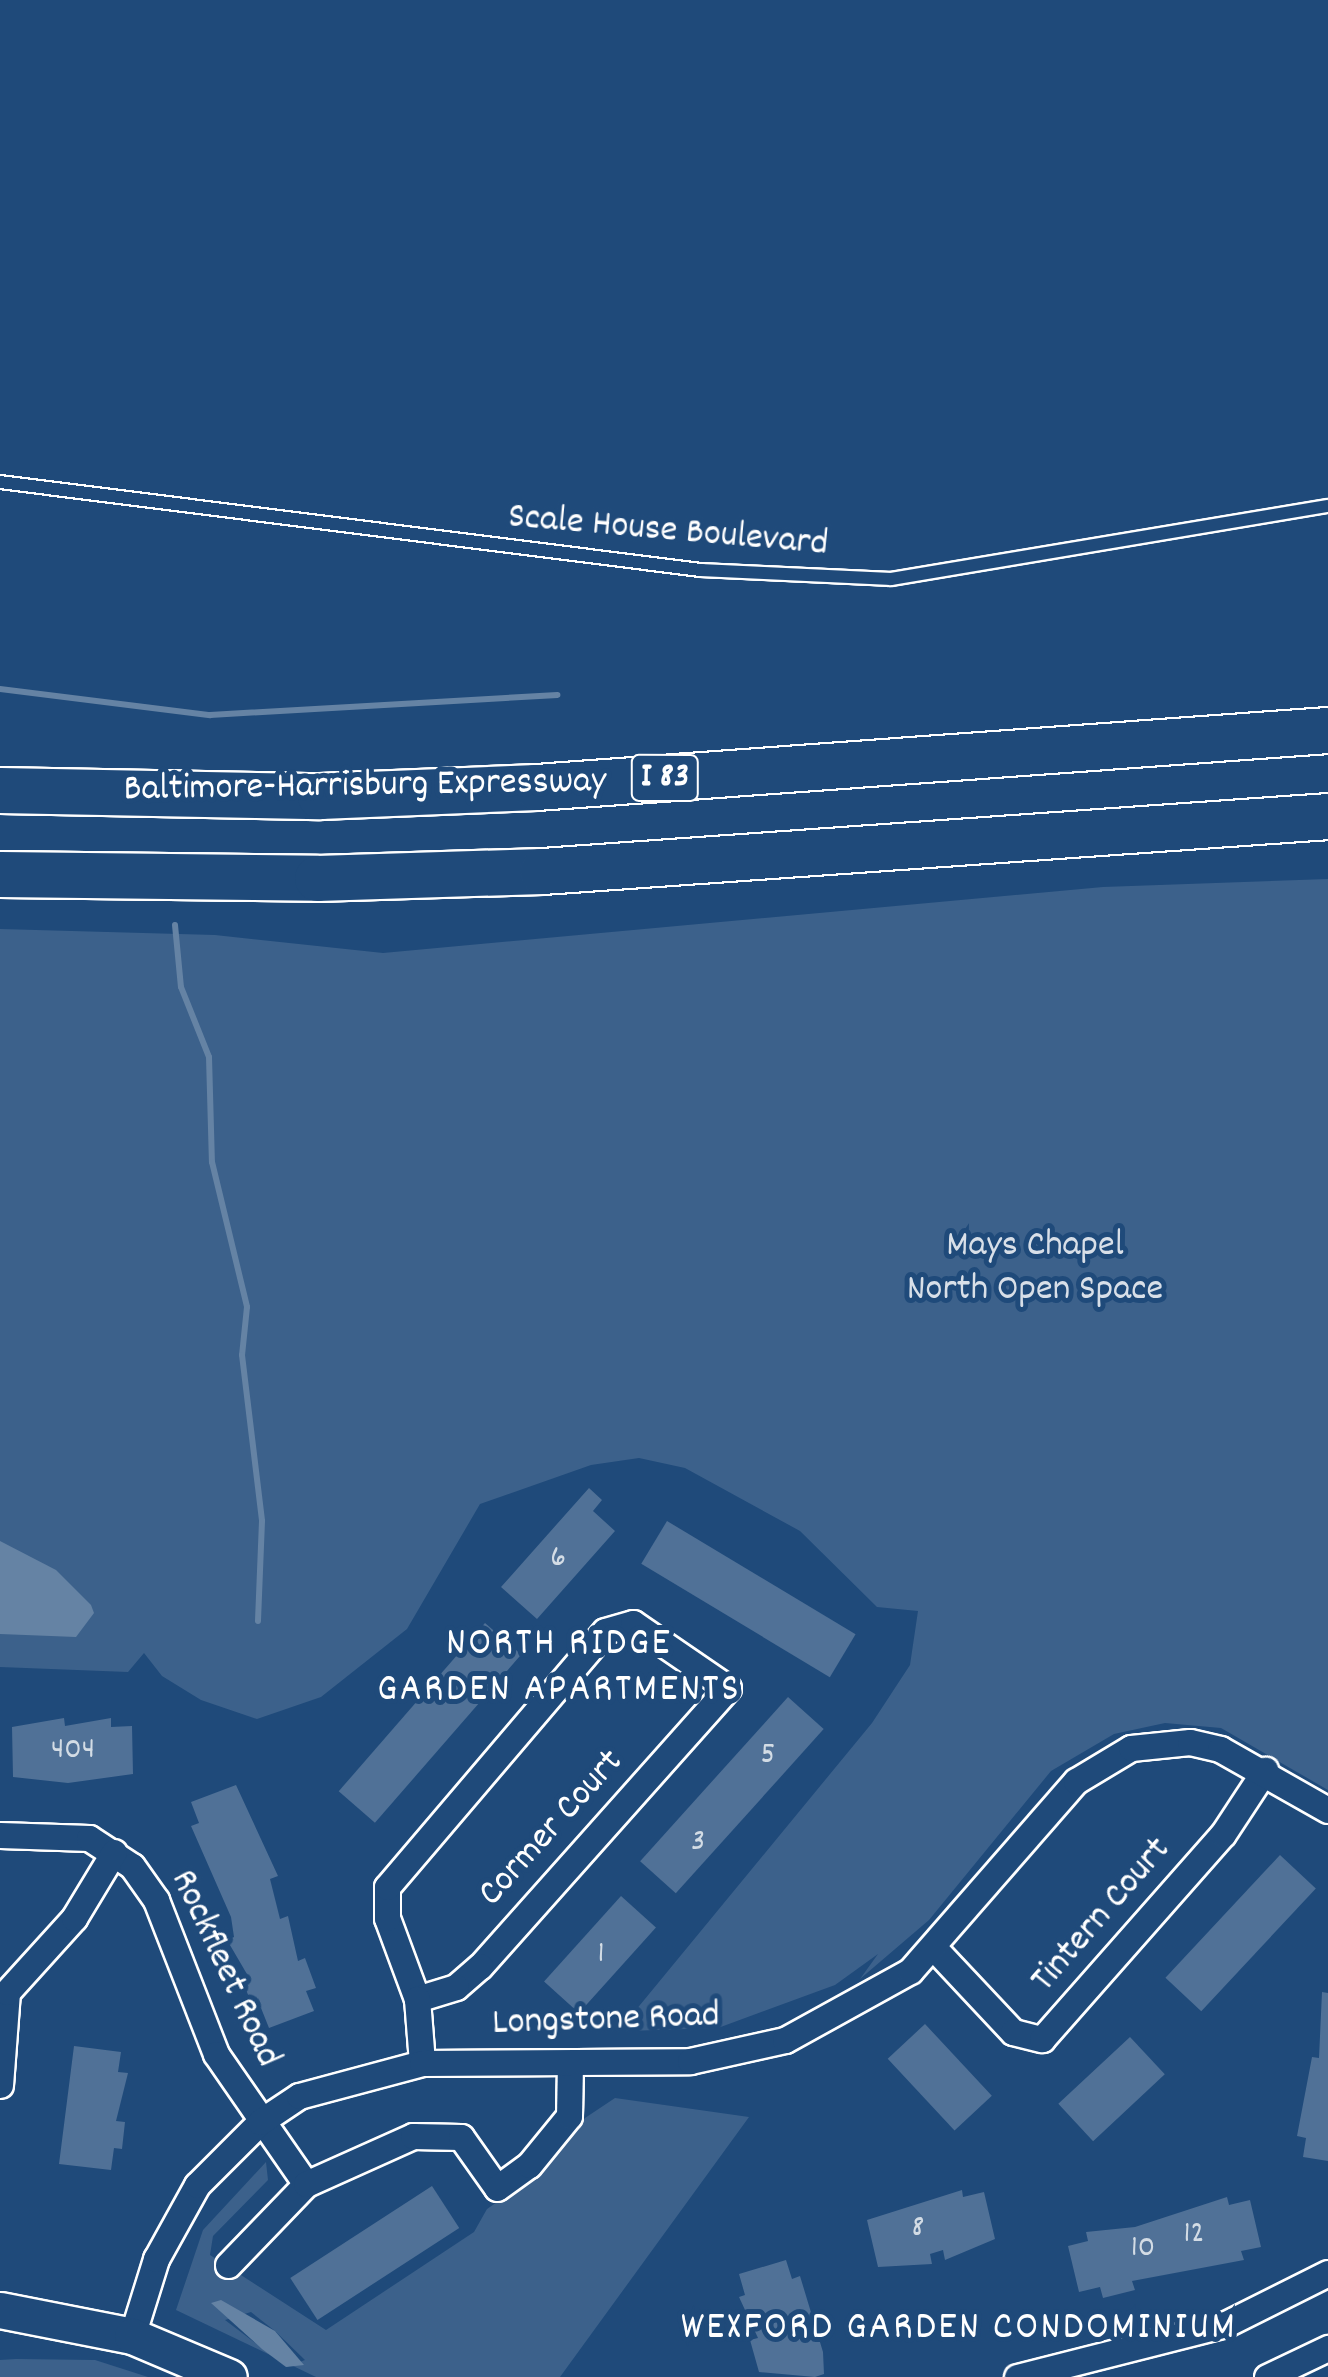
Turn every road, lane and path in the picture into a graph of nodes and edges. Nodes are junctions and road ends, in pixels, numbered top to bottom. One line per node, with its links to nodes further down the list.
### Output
1 (0, 482): 2 (lane, Scale House Boulevard)
2 (1328, 506)
3 (1328, 730): 4 (highway, Baltimore-Harrisburg Expressway / I 83)
4 (0, 790)
5 (1328, 816): 6 (highway, I 83)
6 (0, 874)
7 (1266, 1770): 8 (street, Longstone Road); 11 (street, Longstone Road); 11 (street, Tintern Court)
8 (1328, 1810)
9 (0, 1835): 10 (street, Rockfleet Road)
10 (114, 1852): 15 (street); 16 (street, Rockfleet Road)
11 (934, 1948): 14 (street, Longstone Road)
12 (417, 1998): 12 (street, Cormer Court); 13 (street, Cormer Court)
13 (422, 2063): 14 (street, Longstone Road); 16 (street, Longstone Road)
14 (570, 2063): 17 (street)
15 (0, 2085)
16 (260, 2122): 17 (street, Rockfleet Road); 21 (street, Longstone Road)
17 (306, 2184): 18 (street)
18 (228, 2265)
19 (1328, 2273): 24 (street)
20 (0, 2310): 21 (main road)
21 (132, 2336): 23 (main road)
22 (1328, 2348): 25 (street)
23 (229, 2377)
24 (1017, 2377)
25 (1266, 2377)

